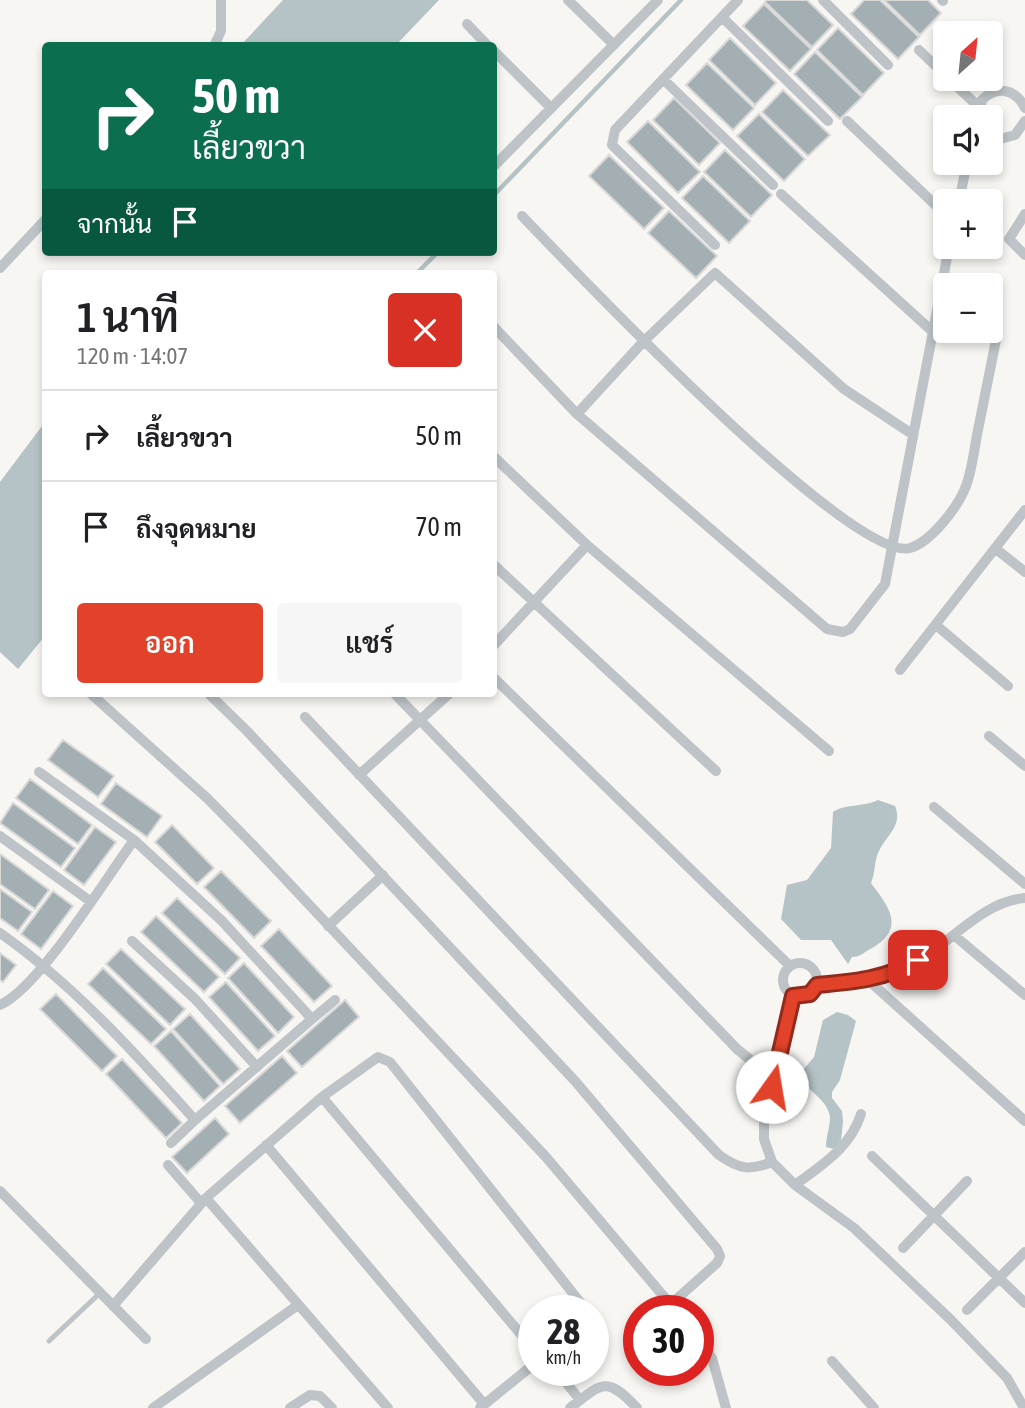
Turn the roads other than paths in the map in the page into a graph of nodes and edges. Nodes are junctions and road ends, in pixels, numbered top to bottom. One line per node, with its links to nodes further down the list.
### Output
1 (221, 0): 8 (street)
2 (568, 0): 10 (street)
3 (658, 0): 10 (street)
4 (738, 0): 6 (street)
5 (823, 0): 14 (street)
6 (722, 17): 15 (street); 23 (street)
7 (467, 24): 9 (street)
8 (216, 42)
9 (484, 42)
10 (614, 45): 21 (street)
11 (919, 50): 13 (street)
12 (497, 54): 21 (street)
13 (933, 63)
14 (888, 65)
15 (663, 79): 28 (street); 34 (street)
16 (1025, 85): 18 (street)
17 (960, 91): 19 (street)
18 (1016, 95): 20 (street); 22 (street)
19 (972, 105)
20 (982, 105)
21 (550, 107): 27 (street)
22 (1025, 108)
23 (828, 121)
24 (846, 121): 30 (street)
25 (1025, 121): 26 (street)
26 (1003, 138)
27 (497, 163)
28 (773, 185)
29 (781, 194): 38 (street)
30 (933, 203)
31 (1025, 214): 35 (street)
32 (522, 216): 39 (street)
33 (42, 223): 36 (street)
34 (715, 245)
35 (1025, 255)
36 (0, 268)
37 (497, 330): 41 (street)
38 (932, 331): 42 (street)
39 (643, 342): 41 (street); 42 (street); 46 (street)
40 (995, 343): 46 (street)
41 (577, 414): 46 (street)
42 (912, 434): 46 (street)
43 (497, 460): 45 (street)
44 (1025, 510): 47 (street)
45 (587, 545): 50 (street); 63 (street)
46 (891, 546)
47 (996, 549): 49 (street); 51 (street)
48 (497, 568): 50 (street)
49 (1025, 572)
50 (534, 604): 52 (street); 65 (street)
51 (936, 625): 53 (street); 55 (street)
52 (497, 642)
53 (900, 670)
54 (497, 681): 80 (street)
55 (1008, 686)
56 (94, 697): 75 (street)
57 (212, 697): 71 (street)
58 (398, 697): 61 (street)
59 (446, 697): 61 (street)
60 (305, 717): 67 (street)
61 (421, 720): 67 (street); 89 (street)
62 (989, 736): 64 (street)
63 (829, 751)
64 (1025, 766)
65 (716, 771)
66 (39, 772): 70 (street)
67 (359, 775): 97 (street)
68 (934, 807): 72 (street)
69 (0, 836): 74 (street)
70 (134, 840): 74 (street); 87 (street)
71 (383, 875): 75 (street); 110 (street)
72 (1025, 884)
73 (1025, 898): 77 (street)
74 (90, 901): 79 (street)
75 (328, 926): 109 (street)
76 (0, 933): 79 (street)
77 (955, 936): 81 (street); 83 (street)
78 (132, 941): 88 (street)
79 (45, 965): 86 (street); 92 (street)
80 (790, 966): 82 (street); 84 (street)
81 (867, 979): 82 (street); 93 (street)
82 (817, 985): 84 (street)
83 (1025, 995)
84 (793, 996): 89 (street)
85 (335, 1000): 87 (street)
86 (0, 1005)
87 (312, 1019): 88 (street)
88 (257, 1067): 92 (street)
89 (775, 1068): 97 (street)
90 (322, 1097): 95 (street); 108 (street); 115 (street)
91 (861, 1114): 100 (street)
92 (195, 1121): 94 (street)
93 (1025, 1121)
94 (171, 1143)
95 (266, 1145): 102 (street); 123 (street)
96 (872, 1156): 103 (street)
97 (772, 1162): 100 (street)
98 (169, 1165): 102 (street)
99 (967, 1181): 103 (street)
100 (795, 1185): 132 (street)
101 (0, 1191): 107 (street)
102 (204, 1200): 112 (street); 113 (street)
103 (934, 1216): 104 (street); 106 (street)
104 (903, 1248)
105 (1025, 1252): 106 (street)
106 (999, 1279): 111 (street); 114 (street)
107 (100, 1293): 113 (street); 117 (lane)
108 (574, 1295)
109 (663, 1295)
110 (685, 1295)
111 (1025, 1303)
112 (298, 1305): 124 (street); 127 (street)
113 (113, 1306): 116 (street)
114 (968, 1310)
115 (518, 1331)
116 (146, 1339)
117 (49, 1341)
118 (832, 1361): 131 (street)
119 (714, 1365): 130 (street)
120 (518, 1377): 123 (street)
121 (569, 1386): 122 (street)
122 (580, 1400): 128 (street); 129 (street)
123 (482, 1406)
124 (153, 1408)
125 (290, 1408): 126 (street)
126 (332, 1408)
127 (388, 1408)
128 (570, 1408)
129 (637, 1408)
130 (726, 1408)
131 (874, 1408)
132 (1024, 1408)

